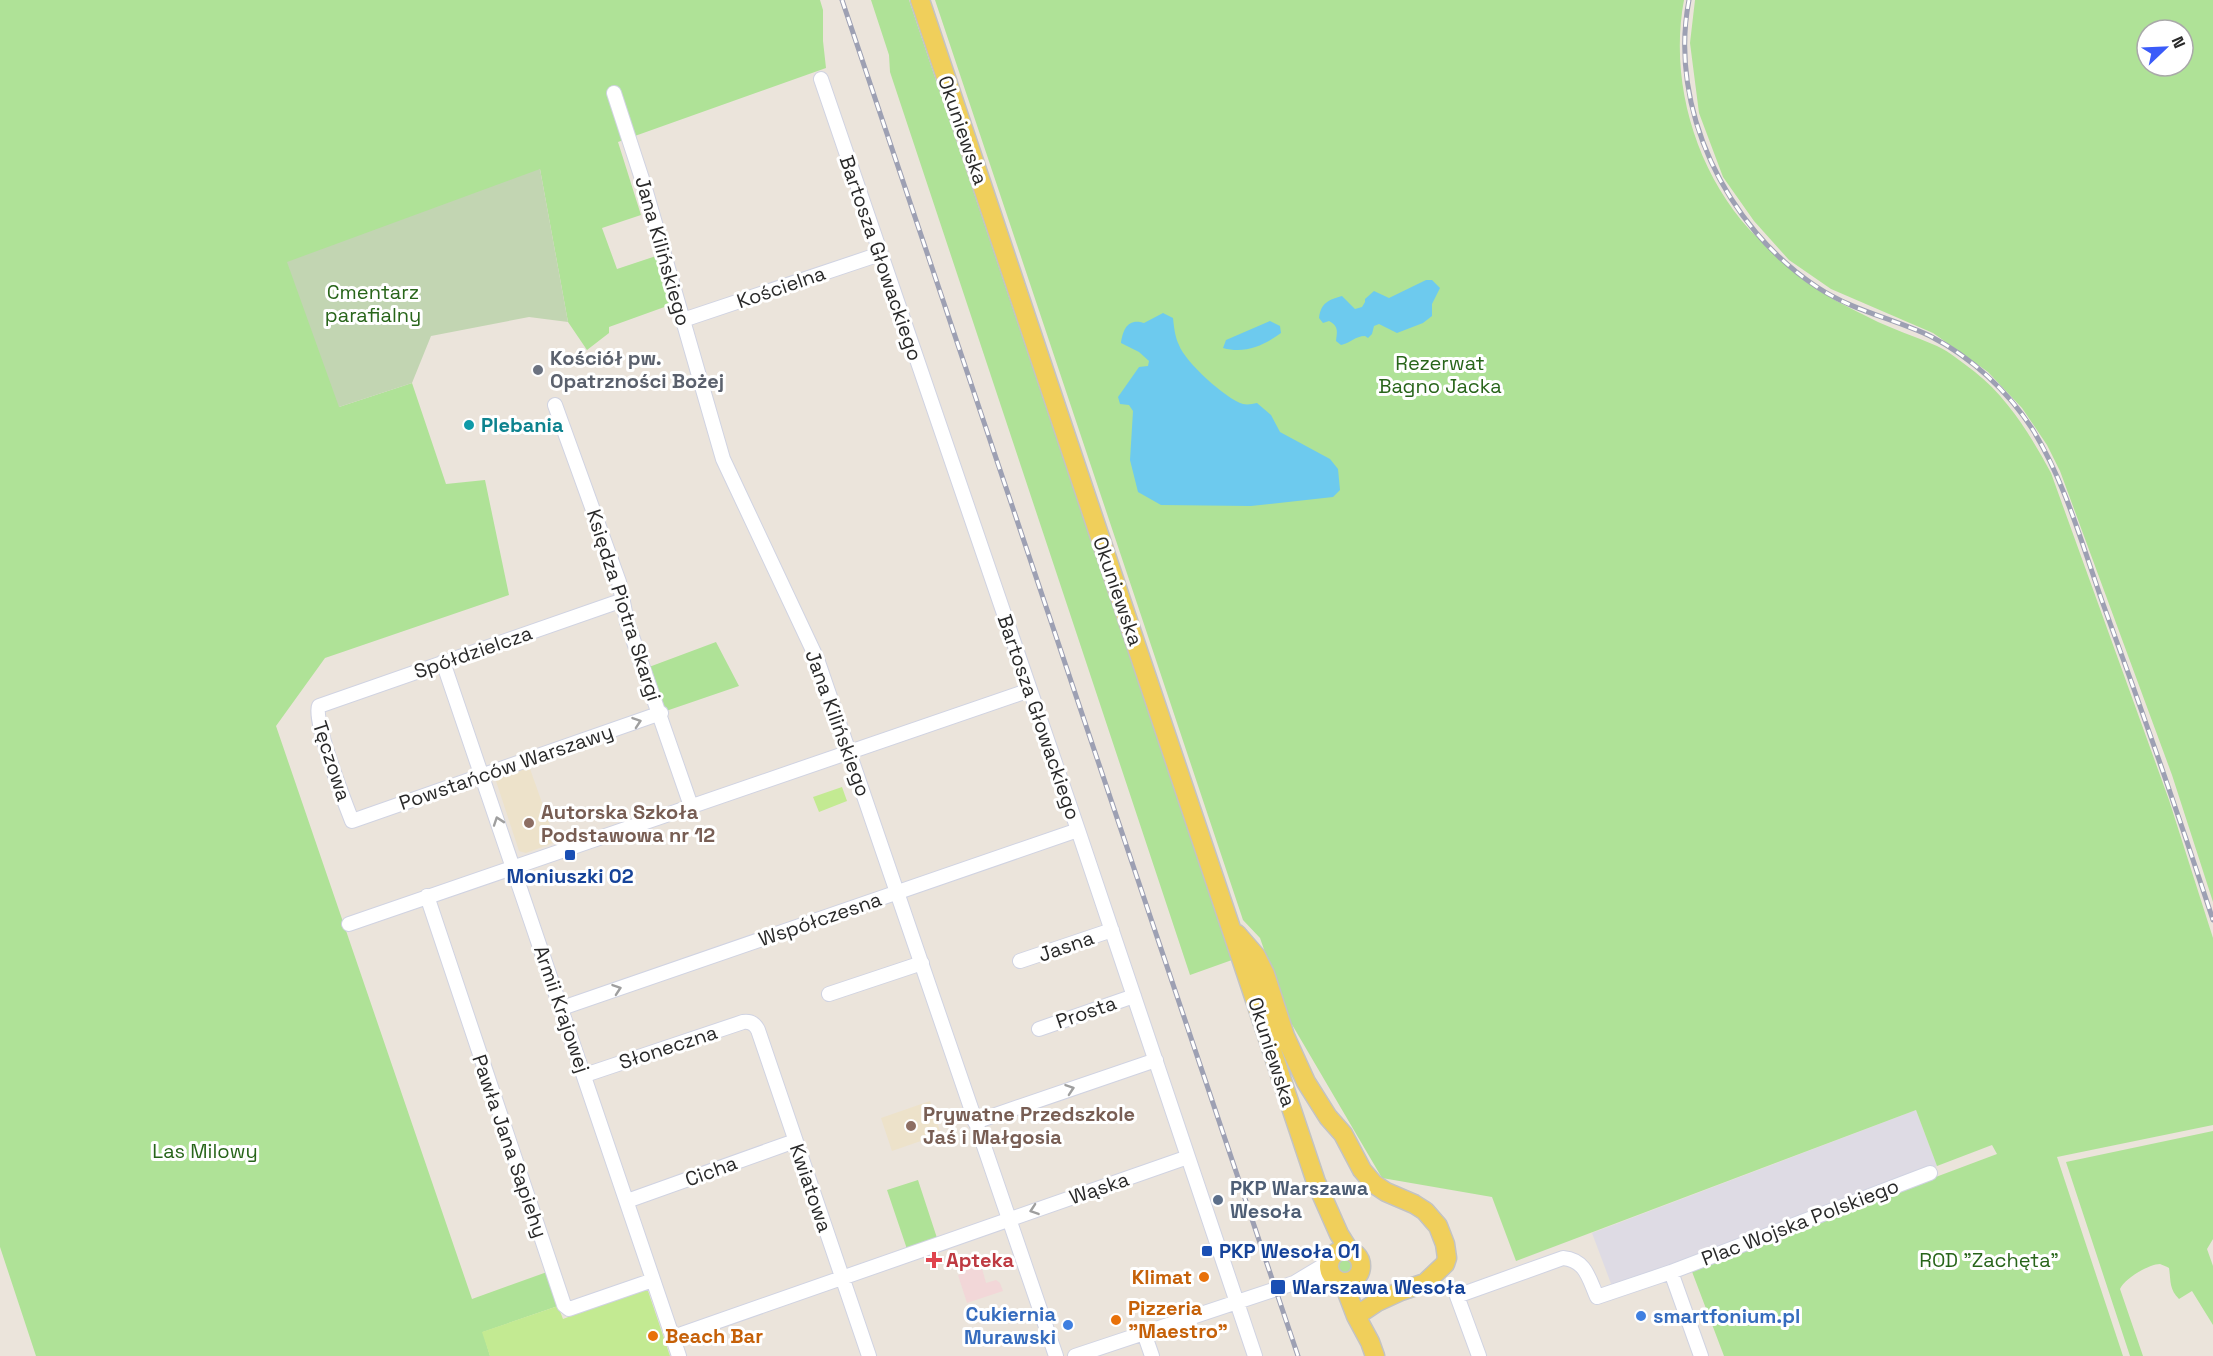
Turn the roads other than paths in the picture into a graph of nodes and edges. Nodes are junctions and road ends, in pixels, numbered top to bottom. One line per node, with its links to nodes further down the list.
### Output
1 (920, 0): 21 (main road, Okuniewska)
2 (820, 79): 4 (street, Bartosza Głowackiego)
3 (614, 93): 5 (street, Jana Kilińskiego)
4 (880, 254): 5 (street, Kościelna); 9 (street, Bartosza Głowackiego)
5 (683, 320): 12 (street, Jana Kilińskiego)
6 (555, 405): 7 (street, Księdza Piotra Skargi)
7 (623, 600): 8 (street, Spółdzielcza); 11 (street, Księdza Piotra Skargi)
8 (443, 662): 10 (street, Spółdzielcza); 13 (street, Armii Krajowej)
9 (1030, 690): 12 (street); 16 (street, Bartosza Głowackiego)
10 (324, 704): 15 (street, Tęczowa)
11 (661, 713): 13 (street, Powstańców Warszawy, one-way to 11); 14 (street, Księdza Piotra Skargi)
12 (850, 752): 14 (street); 18 (street, Jana Kilińskiego)
13 (482, 775): 15 (street, Powstańców Warszawy); 17 (street, Armii Krajowej, one-way to 13)
14 (691, 806): 17 (street)
15 (352, 822)
16 (1078, 830): 18 (street, Współczesna); 22 (street, Bartosza Głowackiego)
17 (514, 866): 19 (street); 27 (street, Armii Krajowej)
18 (898, 892): 24 (street, Jana Kilińskiego); 27 (street, Współczesna, one-way to 18)
19 (427, 896): 20 (street); 43 (street, Pawła Jana Sapiehy)
20 (349, 924)
21 (1231, 928): 36 (main road, Okuniewska); 45 (main road)
22 (1112, 930): 23 (street, Jasna); 26 (street, Bartosza Głowackiego)
23 (1020, 961)
24 (922, 963): 25 (street); 32 (street, Jana Kilińskiego)
25 (829, 994)
26 (1134, 996): 29 (street, Prosta); 30 (street, Bartosza Głowackiego)
27 (562, 1008): 31 (street, Armii Krajowej)
28 (752, 1023): 31 (street, Słoneczna); 33 (street, Kwiatowa)
29 (1039, 1029)
30 (1156, 1060): 32 (street, one-way to 30); 34 (street, Bartosza Głowackiego)
31 (585, 1075): 37 (street, Armii Krajowej)
32 (975, 1122): 38 (street, Jana Kilińskiego)
33 (795, 1141): 37 (street, Cicha); 42 (street, Kwiatowa)
34 (1188, 1157): 38 (street, Wąska, one-way to 38); 44 (street, Bartosza Głowackiego)
35 (1930, 1173): 41 (street, Plac Wojska Polskiego)
36 (1316, 1182): 39 (main road, Okuniewska); 40 (main road, Okuniewska)
37 (627, 1201): 43 (street, Armii Krajowej)
38 (1009, 1219): 42 (street, Wąska); 51 (street, Jana Kilińskiego)
39 (1349, 1250): 40 (main road); 40 (main road, Okuniewska)
40 (1339, 1271): 44 (street); 45 (main road, Okuniewska)
41 (1671, 1272): 55 (street, Plac Wojska Polskiego); 56 (street)
42 (842, 1279): 47 (street, Wąska); 50 (street, Kwiatowa)
43 (653, 1280): 47 (street, Armii Krajowej)
44 (1237, 1302): 46 (street); 54 (street, Bartosza Głowackiego)
45 (1361, 1313): 48 (main road, Okuniewska)
46 (1144, 1332): 52 (street); 53 (street)
47 (673, 1337): 49 (street, Armii Krajowej)
48 (1373, 1349)
49 (679, 1356)
50 (869, 1356)
51 (1056, 1356)
52 (1075, 1356)
53 (1152, 1356)
54 (1255, 1356)
55 (1479, 1356)
56 (1701, 1356)

